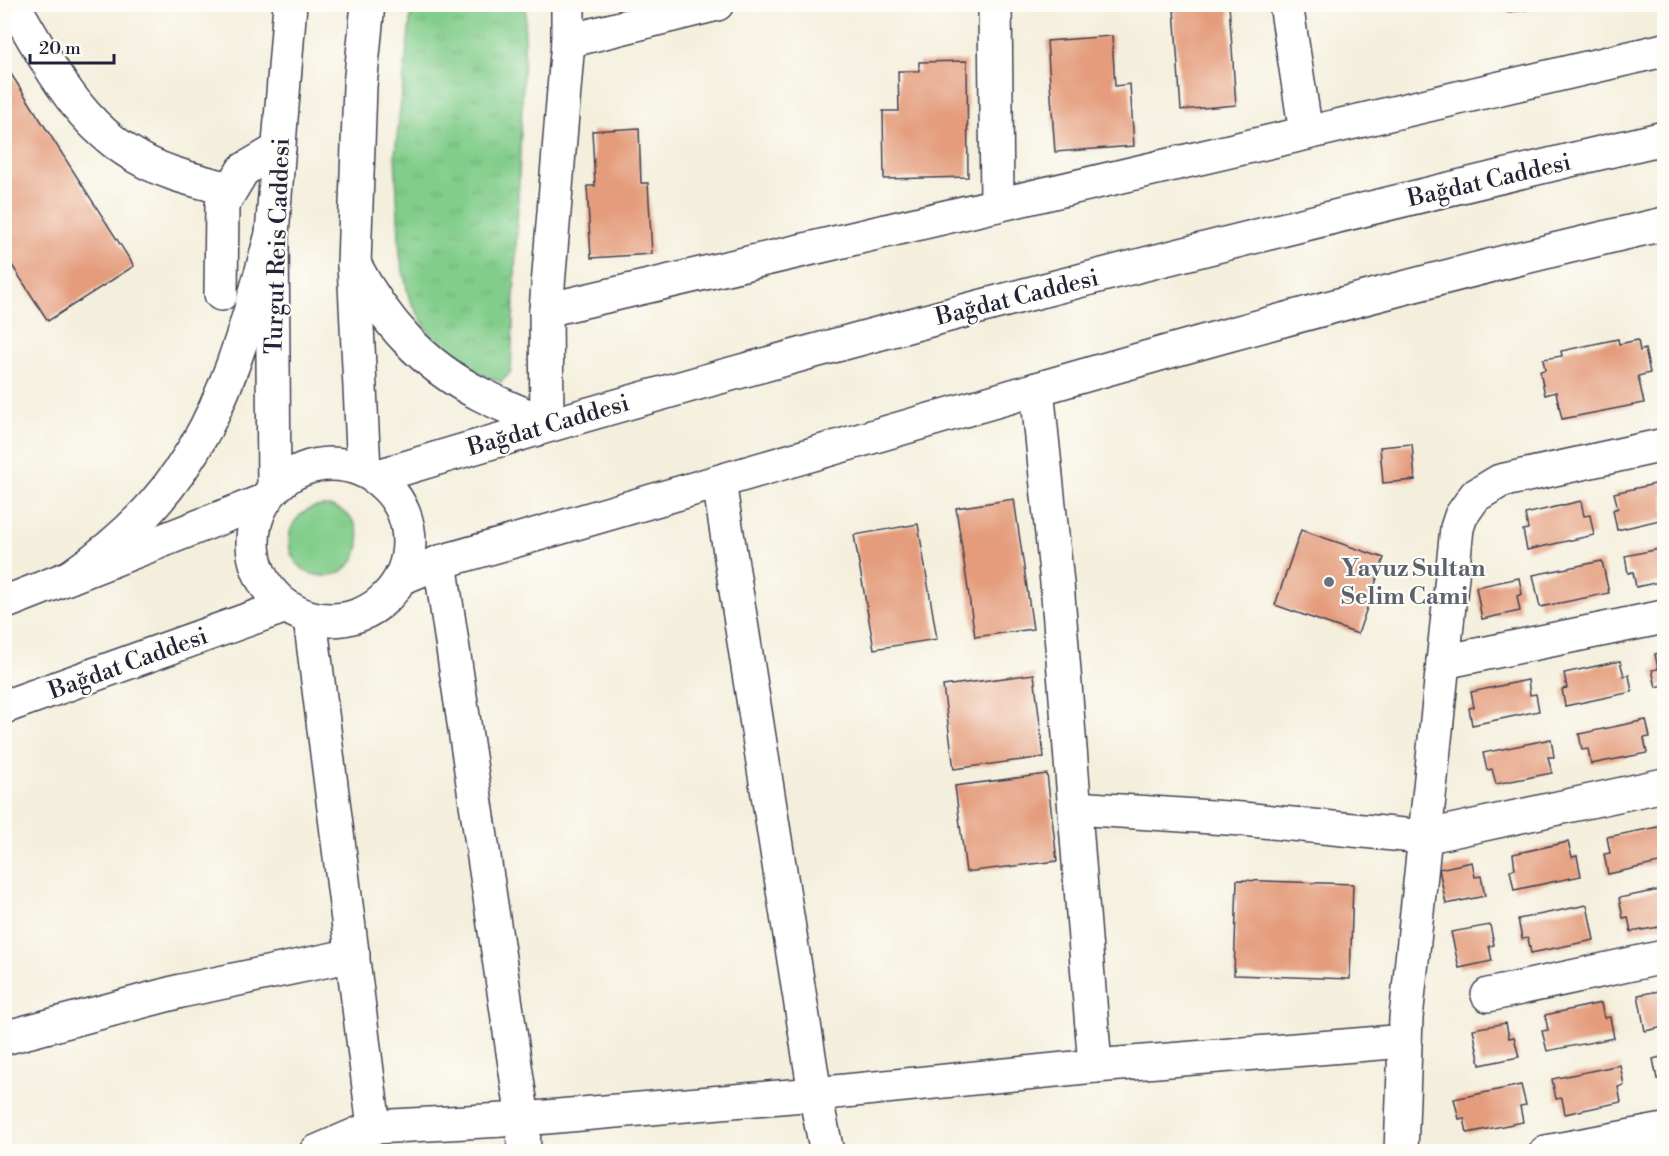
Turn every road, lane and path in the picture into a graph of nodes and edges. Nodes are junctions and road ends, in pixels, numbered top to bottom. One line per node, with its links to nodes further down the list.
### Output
1 (13, 4): 13 (street)
2 (290, 4): 12 (street, Turgut Reis Caddesi)
3 (368, 4): 17 (street)
4 (568, 4): 8 (street)
5 (717, 4): 8 (street)
6 (995, 4): 14 (street)
7 (1286, 4): 10 (street)
8 (568, 41): 19 (street)
9 (1665, 50): 10 (street)
10 (1306, 133): 14 (street)
11 (1665, 138): 21 (street, Bağdat Caddesi)
12 (279, 149): 13 (street); 16 (street, Turgut Reis Caddesi)
13 (230, 189): 18 (street)
14 (997, 204): 19 (street)
15 (1665, 224): 20 (street)
16 (272, 234): 25 (street, Turgut Reis Caddesi); 27 (street)
17 (354, 264): 21 (street); 23 (street)
18 (222, 294)
19 (546, 310): 21 (street)
20 (1037, 389): 24 (street); 35 (street)
21 (547, 425): 23 (street, Bağdat Caddesi)
22 (1665, 446): 32 (street)
23 (370, 474): 25 (street); 28 (street)
24 (719, 482): 26 (street); 43 (street)
25 (269, 494): 27 (street); 30 (street)
26 (440, 562): 28 (street); 44 (street)
27 (69, 577): 29 (street)
28 (401, 578): 30 (street)
29 (4, 603)
30 (298, 612): 33 (street, Bağdat Caddesi); 37 (street)
31 (1665, 617): 32 (street)
32 (1443, 662): 36 (street)
33 (4, 707)
34 (1665, 785): 36 (street)
35 (1075, 808): 36 (street); 42 (street)
36 (1424, 837): 41 (street)
37 (352, 955): 40 (street); 45 (street)
38 (1665, 957): 39 (street)
39 (1488, 995)
40 (4, 1038)
41 (1405, 1041): 42 (street); 50 (street)
42 (1095, 1066): 43 (street)
43 (815, 1094): 44 (street); 49 (street)
44 (523, 1119): 45 (street); 48 (street)
45 (374, 1127): 47 (street)
46 (1665, 1130): 51 (street)
47 (316, 1152)
48 (524, 1152)
49 (827, 1152)
50 (1401, 1152)
51 (1546, 1152)

